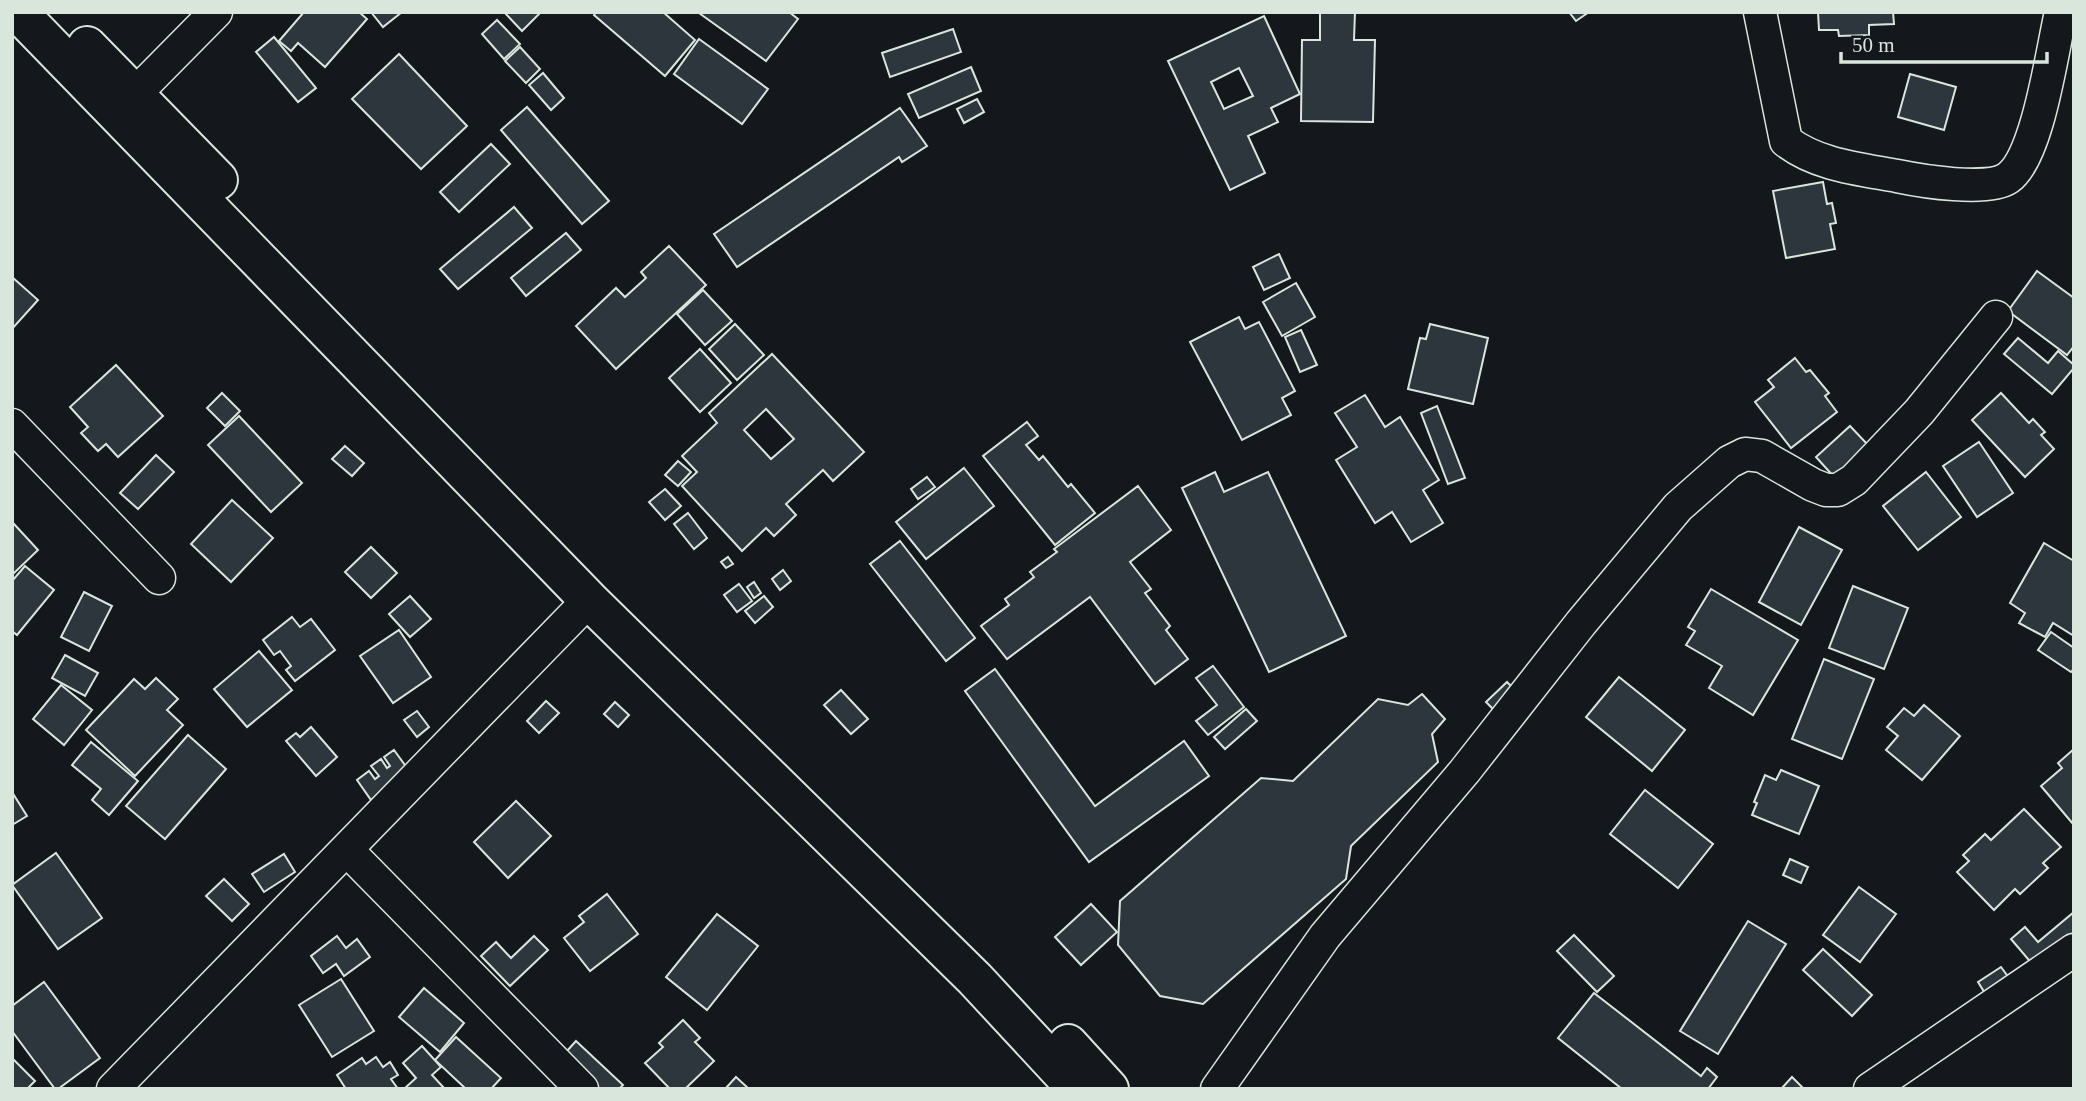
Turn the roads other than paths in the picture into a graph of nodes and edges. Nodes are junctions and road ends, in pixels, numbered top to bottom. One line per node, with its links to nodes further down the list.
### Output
1 (18, 12): 10 (main road)
2 (53, 12): 6 (main road)
3 (216, 12): 6 (street)
4 (1760, 12): 5 (street)
5 (2060, 12)
6 (135, 94): 16 (main road)
7 (1996, 317): 17 (street)
8 (12, 425): 9 (street)
9 (159, 578)
10 (589, 600): 11 (street); 15 (main road)
11 (347, 850): 13 (street); 14 (street)
12 (2074, 950): 18 (street)
13 (113, 1089)
14 (582, 1089)
15 (1077, 1089)
16 (1109, 1089)
17 (1217, 1089)
18 (1870, 1089)

